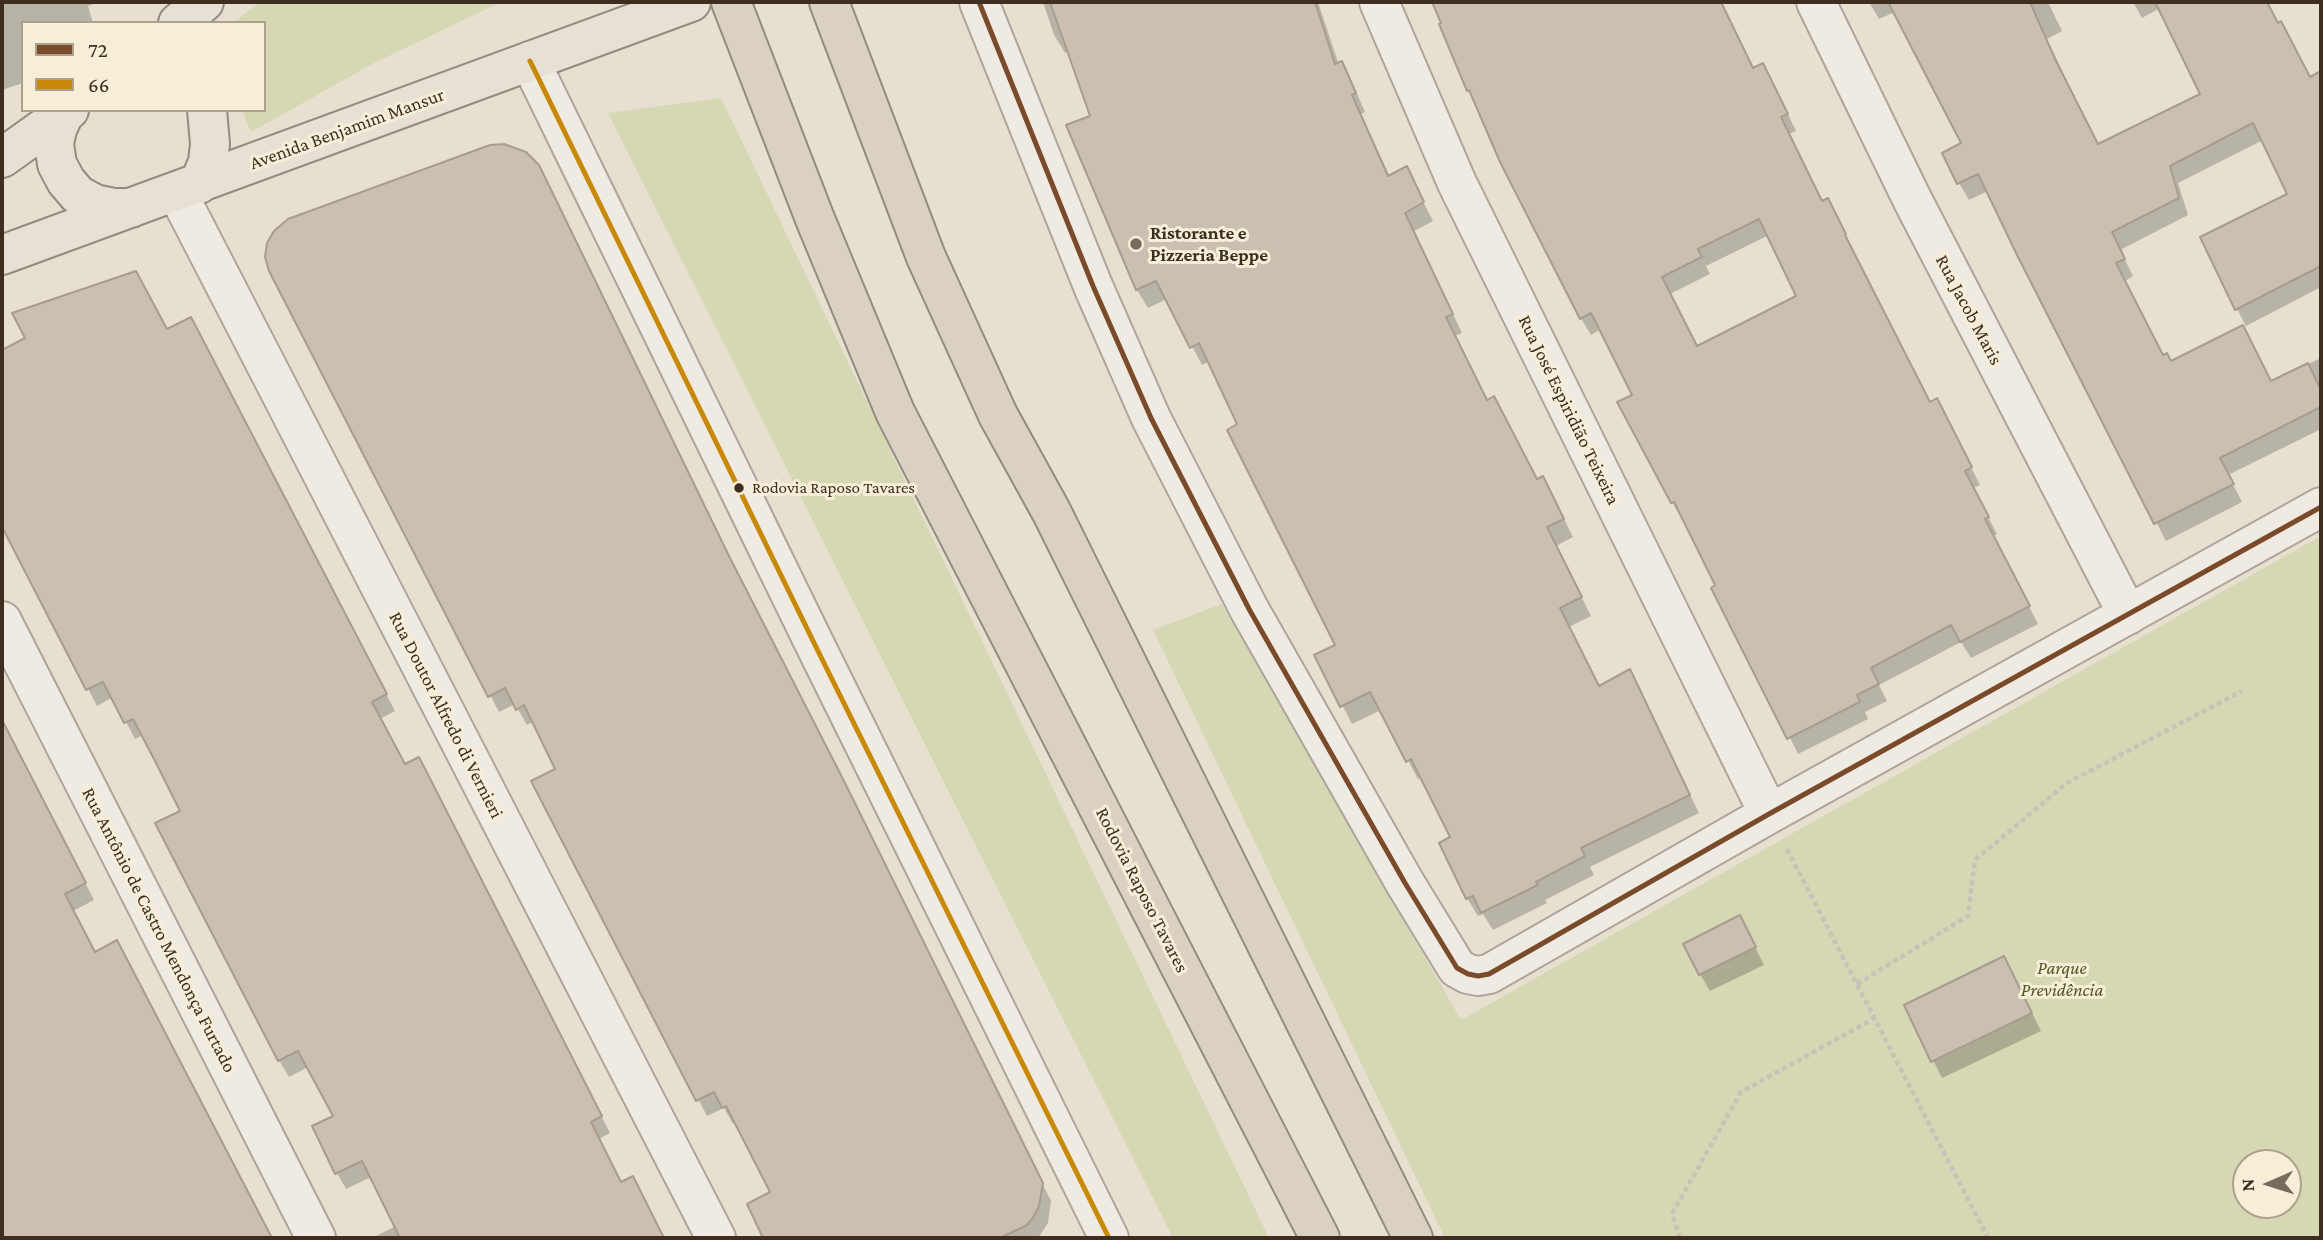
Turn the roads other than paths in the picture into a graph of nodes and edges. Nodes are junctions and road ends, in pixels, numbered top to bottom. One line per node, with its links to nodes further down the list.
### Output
1 (691, 2): 7 (main road, Avenida Benjamim Mansur)
2 (731, 2): 21 (highway, Rodovia Raposo Tavares)
3 (829, 2): 22 (highway)
4 (979, 2): 17 (street)
5 (1378, 2): 17 (street, Rua José Espiridião Teixeira)
6 (1816, 2): 15 (street, Rua Jacob Maris)
7 (530, 61): 11 (main road, Avenida Benjamim Mansur); 18 (street)
8 (67, 112): 10 (main road); 12 (main road)
9 (207, 112): 11 (main road)
10 (2, 158)
11 (188, 188): 12 (main road, Avenida Benjamim Mansur); 20 (street, Rua Doutor Alfredo di Vernieri)
12 (133, 207): 13 (main road, Avenida Benjamim Mansur)
13 (2, 255)
14 (2321, 507): 15 (street)
15 (2128, 615): 17 (street)
16 (2, 621): 19 (street, Rua Antônio de Castro Mendonça Furtado)
17 (1769, 814)
18 (1106, 1237)
19 (316, 1238)
20 (716, 1238)
21 (1320, 1238)
22 (1413, 1238)

